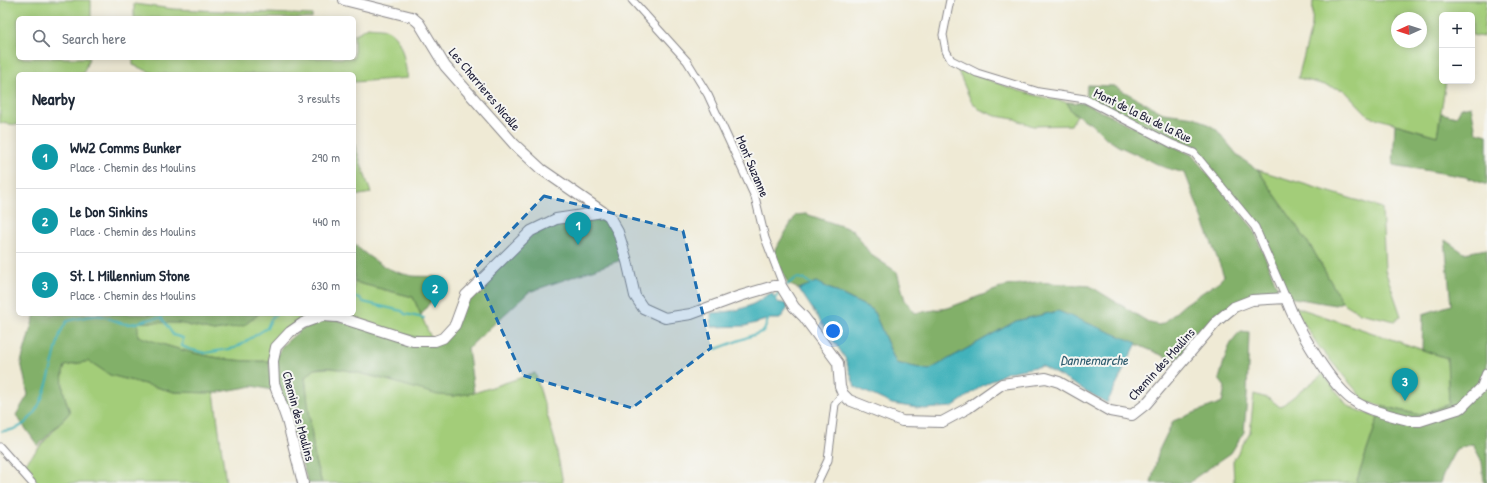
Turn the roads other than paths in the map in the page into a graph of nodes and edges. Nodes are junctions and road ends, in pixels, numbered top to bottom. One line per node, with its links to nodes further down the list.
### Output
1 (344, 0): 4 (street, Les Charrieres Nicolle)
2 (632, 0): 5 (street, Mont Suzanne)
3 (950, 0): 6 (street, Mont de la Bu de la Rue)
4 (603, 212): 5 (street); 11 (street, Chemin des Moulins)
5 (781, 286): 8 (street)
6 (1286, 298): 7 (street); 8 (street, Chemin des Moulins)
7 (1487, 374)
8 (843, 394): 12 (street)
9 (0, 447): 10 (street)
10 (32, 483)
11 (303, 483)
12 (817, 483)

